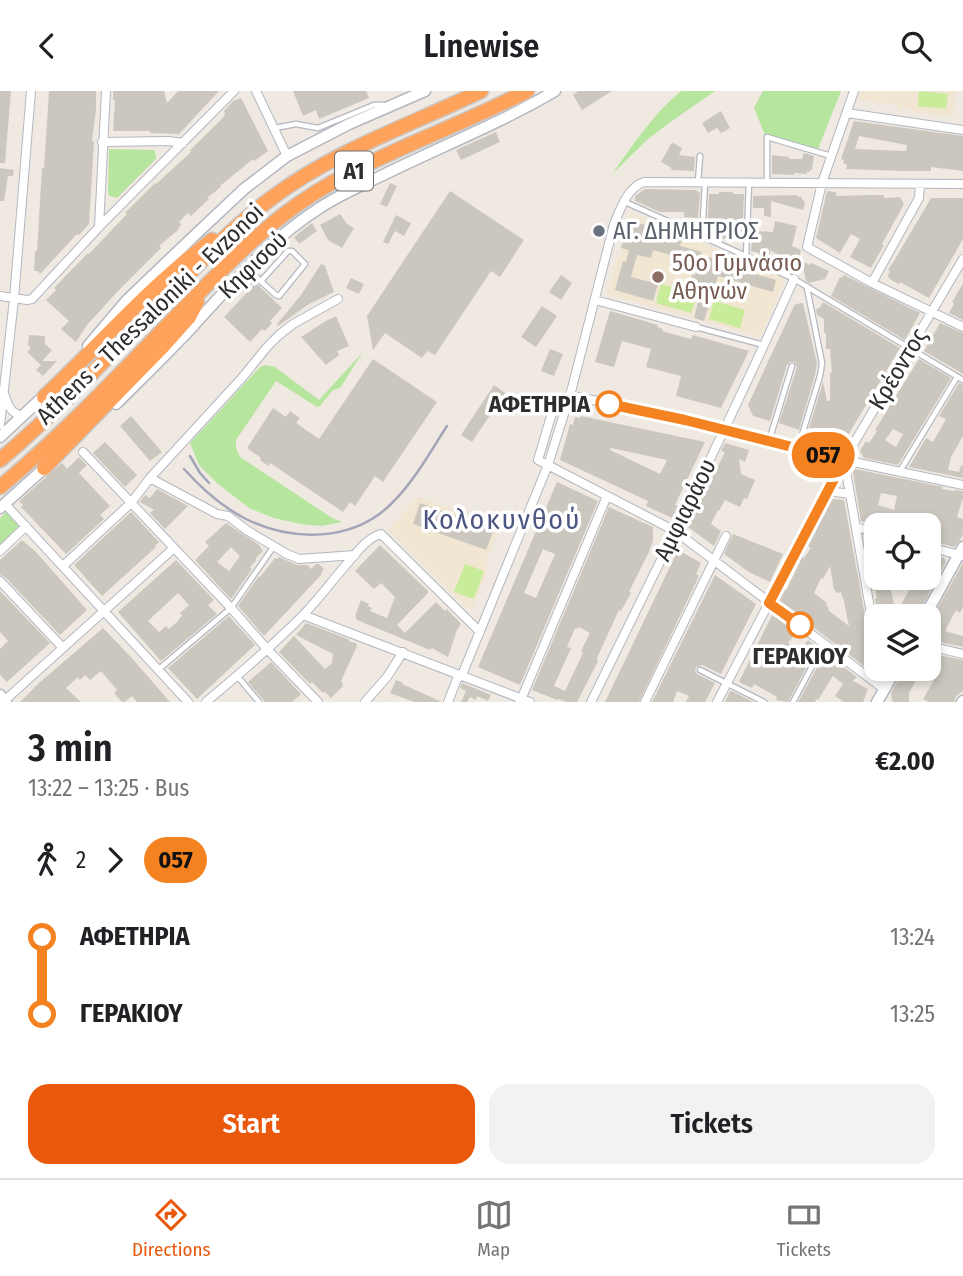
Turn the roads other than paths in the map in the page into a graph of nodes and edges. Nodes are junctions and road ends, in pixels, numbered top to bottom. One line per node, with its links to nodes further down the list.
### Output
1 (31, 91): 43 (street)
2 (106, 91): 16 (street)
3 (234, 91): 17 (street)
4 (256, 91): 12 (street)
5 (425, 91): 10 (main road)
6 (481, 91): 28 (highway, Athens - Thessaloniki - Evzonoi / Α1)
7 (527, 91): 40 (highway, Athens - Thessaloniki - Evzonoi / Α1)
8 (555, 91): 31 (main road, Κηφισού)
9 (854, 91): 11 (street)
10 (389, 106): 13 (lane); 15 (main road)
11 (847, 113): 14 (street); 20 (street)
12 (274, 128): 13 (lane); 18 (street)
13 (318, 128): 15 (lane)
14 (963, 130)
15 (332, 133): 18 (main road)
16 (102, 142): 17 (street); 29 (street)
17 (183, 143): 29 (street)
18 (287, 156): 56 (main road)
19 (700, 156): 21 (lane)
20 (831, 156): 23 (lane); 24 (street)
21 (702, 182): 22 (street); 27 (street); 30 (lane)
22 (749, 183): 23 (street); 32 (lane)
23 (767, 183): 24 (street)
24 (822, 183): 25 (street); 39 (street)
25 (920, 184): 26 (street); 39 (street)
26 (963, 184)
27 (624, 202): 30 (lane); 45 (street)
28 (240, 225): 56 (highway); 64 (highway, Athens - Thessaloniki - Evzonoi / Α1)
29 (99, 227): 43 (street)
30 (702, 237): 32 (lane)
31 (269, 247): 33 (lane); 38 (main road, Κηφισού)
32 (746, 256): 36 (lane)
33 (281, 258): 37 (lane); 37 (lane)
34 (963, 259): 35 (street, Κρέοντος)
35 (960, 271): 46 (street, Κρέοντος)
36 (794, 279): 41 (lane); 49 (street, Αμφιαράου)
37 (261, 281): 38 (lane)
38 (233, 283): 67 (main road, Κηφισού)
39 (873, 283): 46 (street)
40 (205, 287): 67 (highway); 71 (highway, Athens - Thessaloniki - Evzonoi / Α1)
41 (807, 287): 50 (lane); 62 (lane)
42 (0, 296): 43 (street)
43 (14, 299): 54 (street)
44 (338, 299): 69 (street)
45 (595, 300): 47 (street); 55 (street)
46 (932, 311): 48 (street); 50 (street, Κρέοντος)
47 (696, 327): 49 (lane)
48 (963, 327)
49 (765, 345): 59 (street, Αμφιαράου)
50 (910, 348): 52 (lane); 65 (street, Κρέοντος)
51 (792, 366): 61 (lane)
52 (957, 377): 53 (lane); 68 (lane)
53 (963, 380)
54 (4, 390): 57 (street); 58 (street)
55 (569, 395): 59 (street); 66 (street)
56 (44, 397): 57 (main road)
57 (22, 416): 60 (main road)
58 (0, 425)
59 (723, 431): 61 (street); 80 (street, Αμφιαράου)
60 (0, 437)
61 (768, 441): 62 (street)
62 (798, 448): 65 (street)
63 (83, 452): 75 (street)
64 (0, 460)
65 (844, 460): 68 (street); 72 (street, Κρέοντος); 73 (street)
66 (548, 465): 74 (street); 97 (street)
67 (44, 468): 76 (main road, Κηφισού)
68 (899, 472): 70 (street)
69 (150, 478): 75 (street); 82 (street)
70 (963, 485)
71 (0, 487)
72 (828, 491): 73 (street); 91 (street, Κρέοντος)
73 (850, 493): 78 (street)
74 (607, 496): 80 (street); 114 (street)
75 (131, 503): 83 (street); 89 (street)
76 (2, 506): 77 (street)
77 (26, 526): 85 (street); 89 (street)
78 (856, 527): 79 (street); 92 (street)
79 (864, 529)
80 (675, 531): 88 (street); 121 (street, Αμφιαράου)
81 (726, 536): 88 (street)
82 (274, 546): 87 (street); 94 (lane)
83 (174, 548): 94 (street); 95 (street)
84 (941, 549): 86 (street)
85 (0, 551)
86 (962, 553): 93 (main road)
87 (355, 555): 96 (street); 97 (street)
88 (715, 560): 91 (street); 122 (street)
89 (63, 566): 95 (street)
90 (0, 580): 99 (street)
91 (769, 603): 98 (street); 110 (street, Κρέοντος)
92 (869, 604)
93 (932, 604)
94 (231, 608): 100 (street); 104 (lane)
95 (104, 611): 99 (street); 104 (street)
96 (303, 615): 100 (street); 102 (street)
97 (480, 632): 106 (street)
98 (824, 644): 111 (street); 125 (lane)
99 (63, 648): 113 (street)
100 (267, 649): 107 (street); 118 (street)
101 (941, 649): 103 (street)
102 (403, 652): 106 (street); 112 (street)
103 (963, 654)
104 (158, 670): 115 (street)
105 (701, 670): 110 (lane)
106 (462, 675): 114 (street); 120 (street)
107 (237, 676): 116 (street); 117 (lane)
108 (882, 681): 111 (street)
109 (889, 681): 111 (main road)
110 (727, 683): 123 (street, Κρέοντος); 124 (lane)
111 (884, 689): 126 (main road); 127 (main road)
112 (369, 699): 119 (street)
113 (3, 700)
114 (523, 701)
115 (188, 702)
116 (206, 702)
117 (259, 702)
118 (318, 702)
119 (380, 702)
120 (448, 702)
121 (591, 702)
122 (645, 702)
123 (717, 702)
124 (764, 702)
125 (793, 702)
126 (877, 702)
127 (886, 702)

